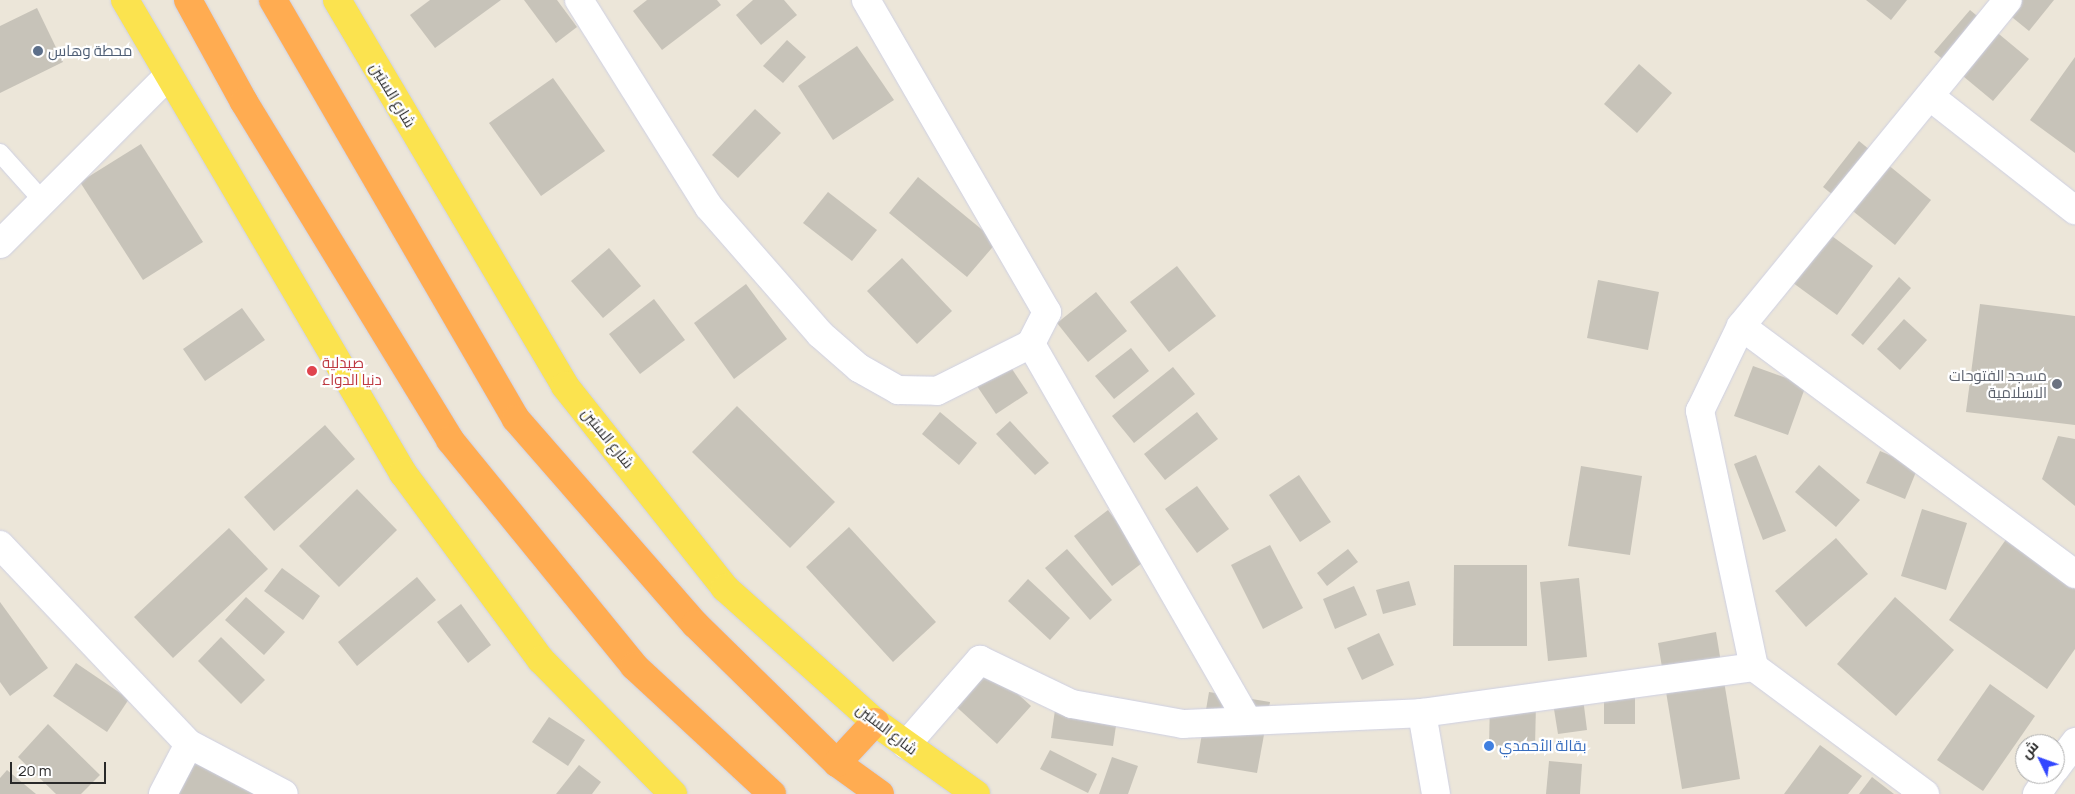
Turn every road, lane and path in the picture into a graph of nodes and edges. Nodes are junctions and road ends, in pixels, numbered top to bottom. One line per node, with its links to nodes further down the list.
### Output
1 (125, 0): 8 (main road)
2 (188, 0): 30 (highway)
3 (273, 0): 26 (highway)
4 (337, 0): 21 (main road, شارع الستين)
5 (579, 0): 15 (street)
6 (866, 0): 15 (street)
7 (2008, 0): 9 (street)
8 (168, 76): 11 (street); 29 (main road)
9 (1932, 98): 12 (street); 14 (street)
10 (0, 153): 11 (lane)
11 (43, 202): 13 (street)
12 (2075, 210)
13 (0, 244)
14 (1741, 326): 17 (street); 18 (street)
15 (1031, 344): 20 (street)
16 (0, 544): 23 (street)
17 (2075, 574)
18 (1754, 667): 19 (street); 34 (street)
19 (1422, 713): 20 (street); 33 (street)
20 (1247, 720): 24 (street)
21 (875, 722): 24 (main road, شارع الستين); 26 (highway)
22 (2075, 742): 25 (street)
23 (189, 744): 27 (street); 28 (street)
24 (906, 745): 32 (main road, شارع الستين)
25 (2065, 756)
26 (837, 763): 31 (highway)
27 (163, 794)
28 (284, 794)
29 (673, 794)
30 (772, 794)
31 (880, 794)
32 (976, 794)
33 (1436, 794)
34 (1924, 794)

